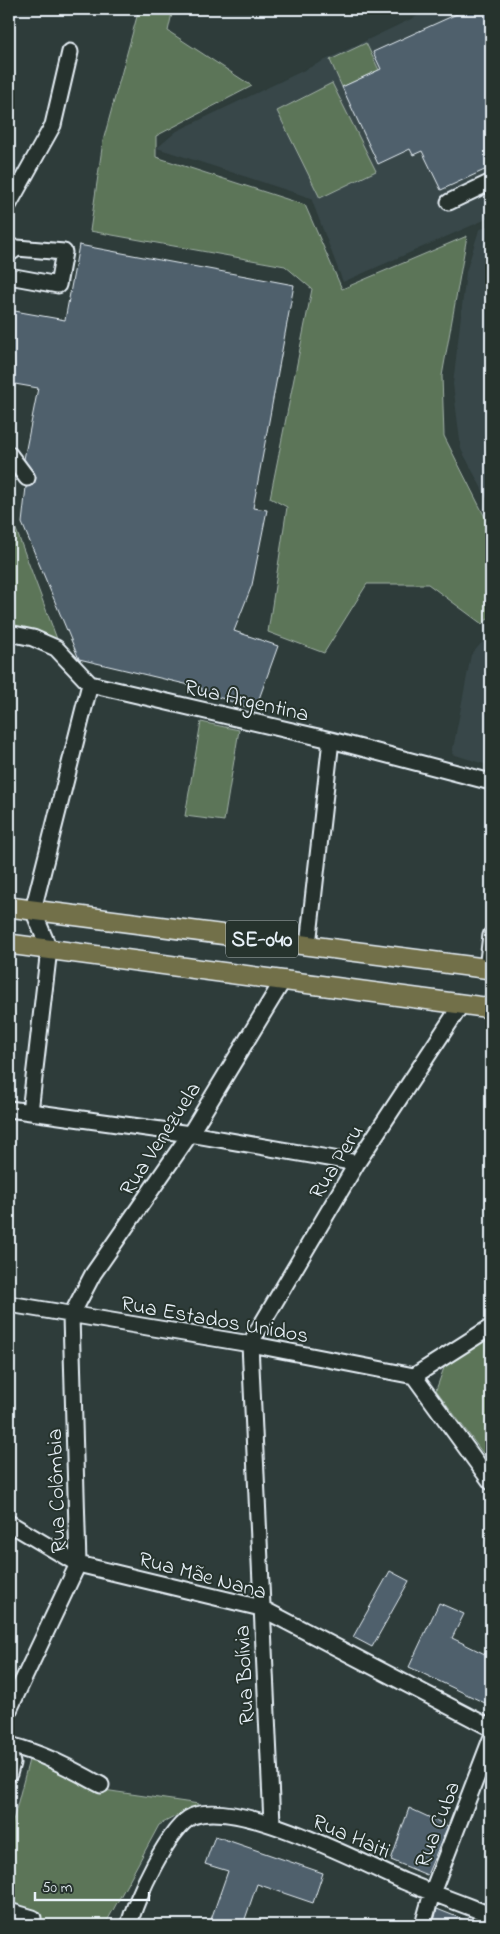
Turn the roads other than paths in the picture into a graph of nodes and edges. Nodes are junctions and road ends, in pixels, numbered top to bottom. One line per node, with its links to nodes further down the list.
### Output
1 (70, 52): 4 (street)
2 (491, 182): 3 (street)
3 (449, 202)
4 (9, 204)
5 (9, 254): 6 (street)
6 (9, 276)
7 (9, 454): 8 (street)
8 (27, 478)
9 (9, 633): 10 (street)
10 (90, 684): 11 (street, Rua Argentina); 14 (street)
11 (331, 740): 12 (street, Rua Argentina); 17 (street)
12 (491, 782)
13 (9, 907): 14 (main road, SE-040)
14 (33, 910): 17 (main road, SE-040); 18 (street)
15 (491, 935): 19 (street)
16 (9, 944): 18 (main road, SE-040)
17 (308, 945): 19 (main road, SE-040)
18 (49, 949): 20 (main road, SE-040); 24 (street)
19 (489, 969)
20 (282, 982): 21 (main road, SE-040); 25 (street, Rua Venezuela)
21 (461, 1004): 22 (main road, SE-040); 26 (street, Rua Peru)
22 (491, 1008)
23 (9, 1109): 24 (street)
24 (30, 1112): 25 (street)
25 (190, 1134): 26 (street); 28 (street, Rua Venezuela)
26 (357, 1163): 30 (street, Rua Peru)
27 (9, 1304): 28 (street, Rua Estados Unidos)
28 (71, 1316): 30 (street, Rua Estados Unidos); 34 (street, Rua Colômbia)
29 (491, 1327): 31 (street)
30 (250, 1344): 31 (street, Rua Estados Unidos); 35 (street, Rua Bolívia)
31 (414, 1376): 32 (street)
32 (491, 1482)
33 (9, 1523): 34 (street, Rua Mãe Nana)
34 (78, 1564): 35 (street, Rua Mãe Nana); 36 (street, Rua Colômbia)
35 (261, 1608): 37 (street, Rua Mãe Nana); 43 (street, Rua Bolívia)
36 (9, 1710)
37 (491, 1728)
38 (491, 1739): 44 (street, Rua Cuba)
39 (9, 1745): 42 (street)
40 (9, 1750): 41 (street)
41 (9, 1774)
42 (101, 1785)
43 (272, 1824): 44 (street, Rua Haiti); 48 (street, Rua Haiti)
44 (432, 1893): 46 (street, Rua Haiti); 49 (street, Rua Cuba)
45 (9, 1911): 47 (street)
46 (491, 1915)
47 (33, 1918)
48 (129, 1925)
49 (422, 1925)

